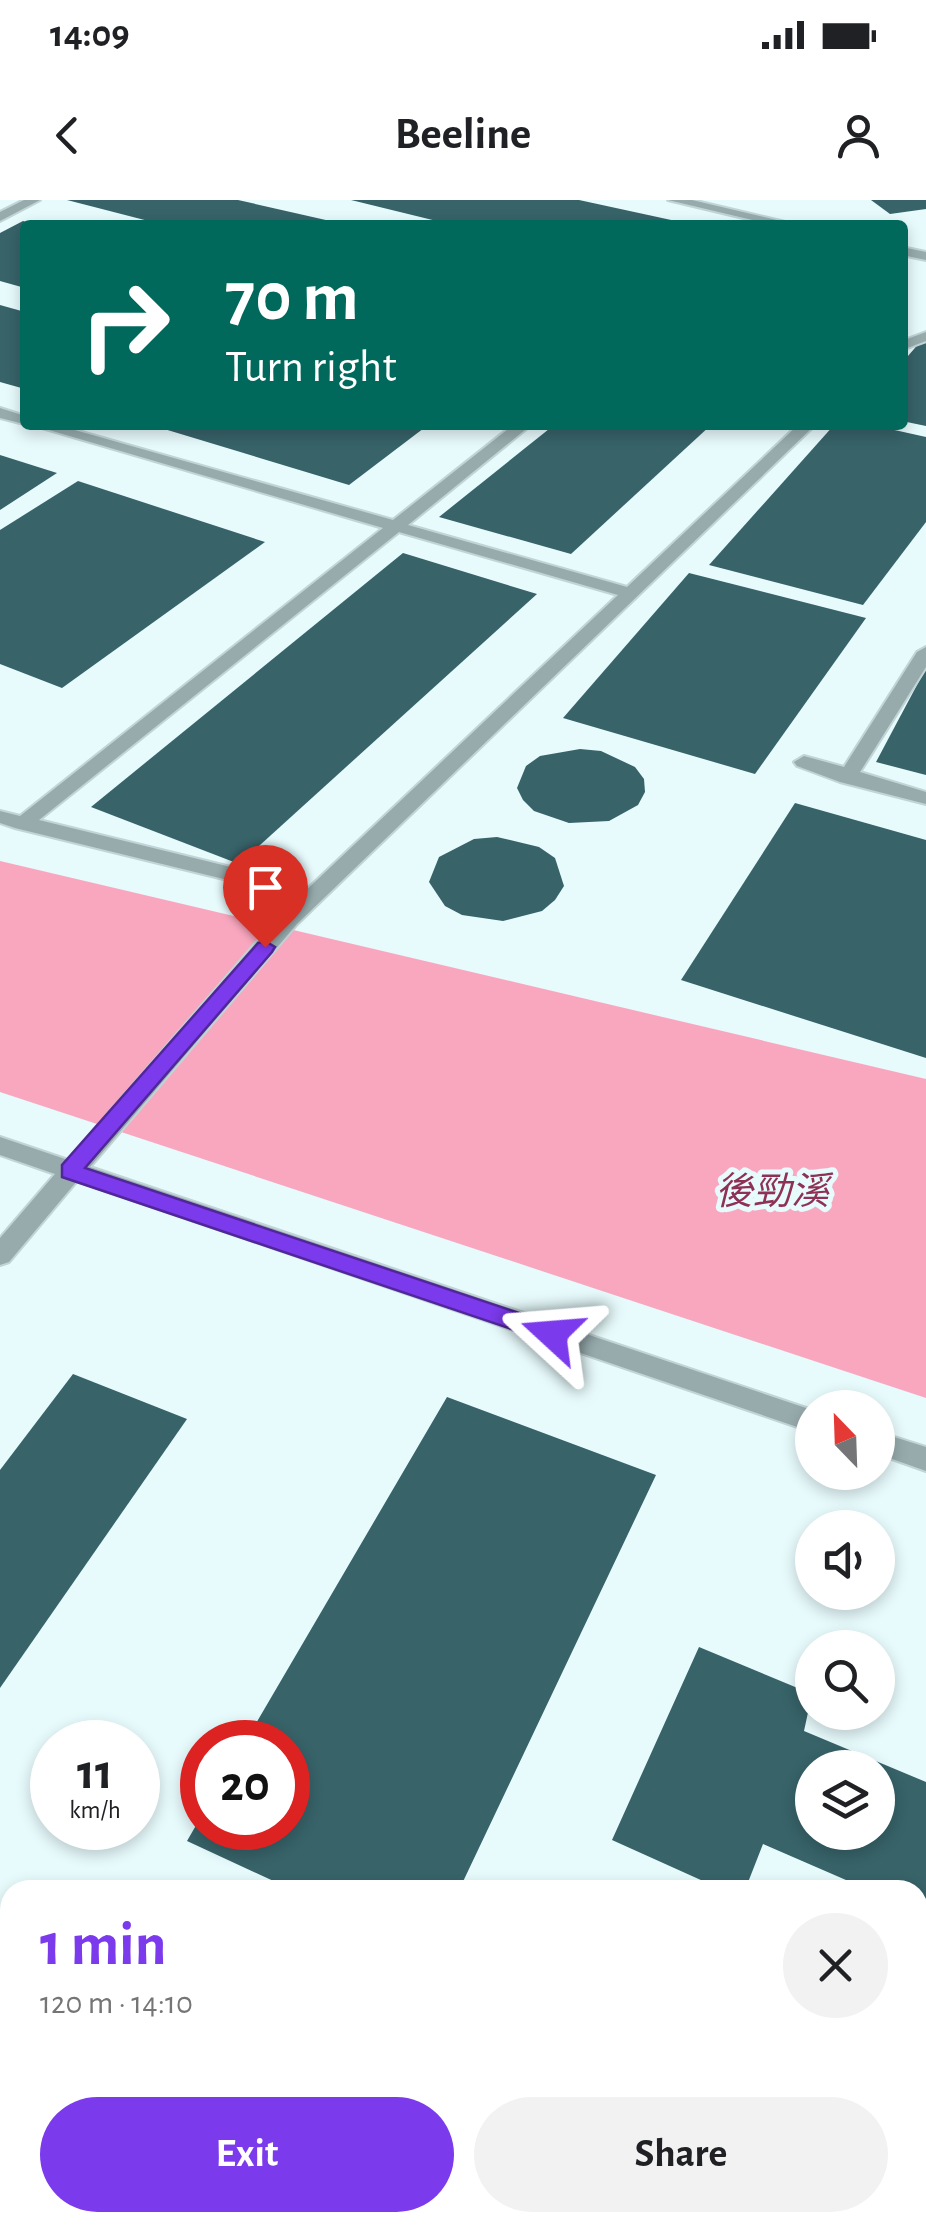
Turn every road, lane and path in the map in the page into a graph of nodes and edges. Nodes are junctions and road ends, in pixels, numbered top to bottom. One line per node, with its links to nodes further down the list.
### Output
1 (34, 200): 3 (lane)
2 (674, 200): 4 (lane)
3 (0, 217)
4 (763, 220)
5 (57, 430): 8 (lane)
6 (517, 430): 8 (lane)
7 (802, 430): 9 (lane)
8 (393, 528): 9 (lane); 15 (lane)
9 (633, 594): 18 (lane)
10 (926, 652): 12 (lane)
11 (804, 762): 12 (lane)
12 (846, 778): 13 (lane)
13 (926, 798)
14 (0, 817): 15 (lane)
15 (22, 824): 16 (lane)
16 (240, 876)
17 (0, 1146): 18 (lane)
18 (70, 1171): 19 (lane); 20 (lane)
19 (0, 1254)
20 (795, 1415)
21 (895, 1449): 22 (lane)
22 (926, 1459)

